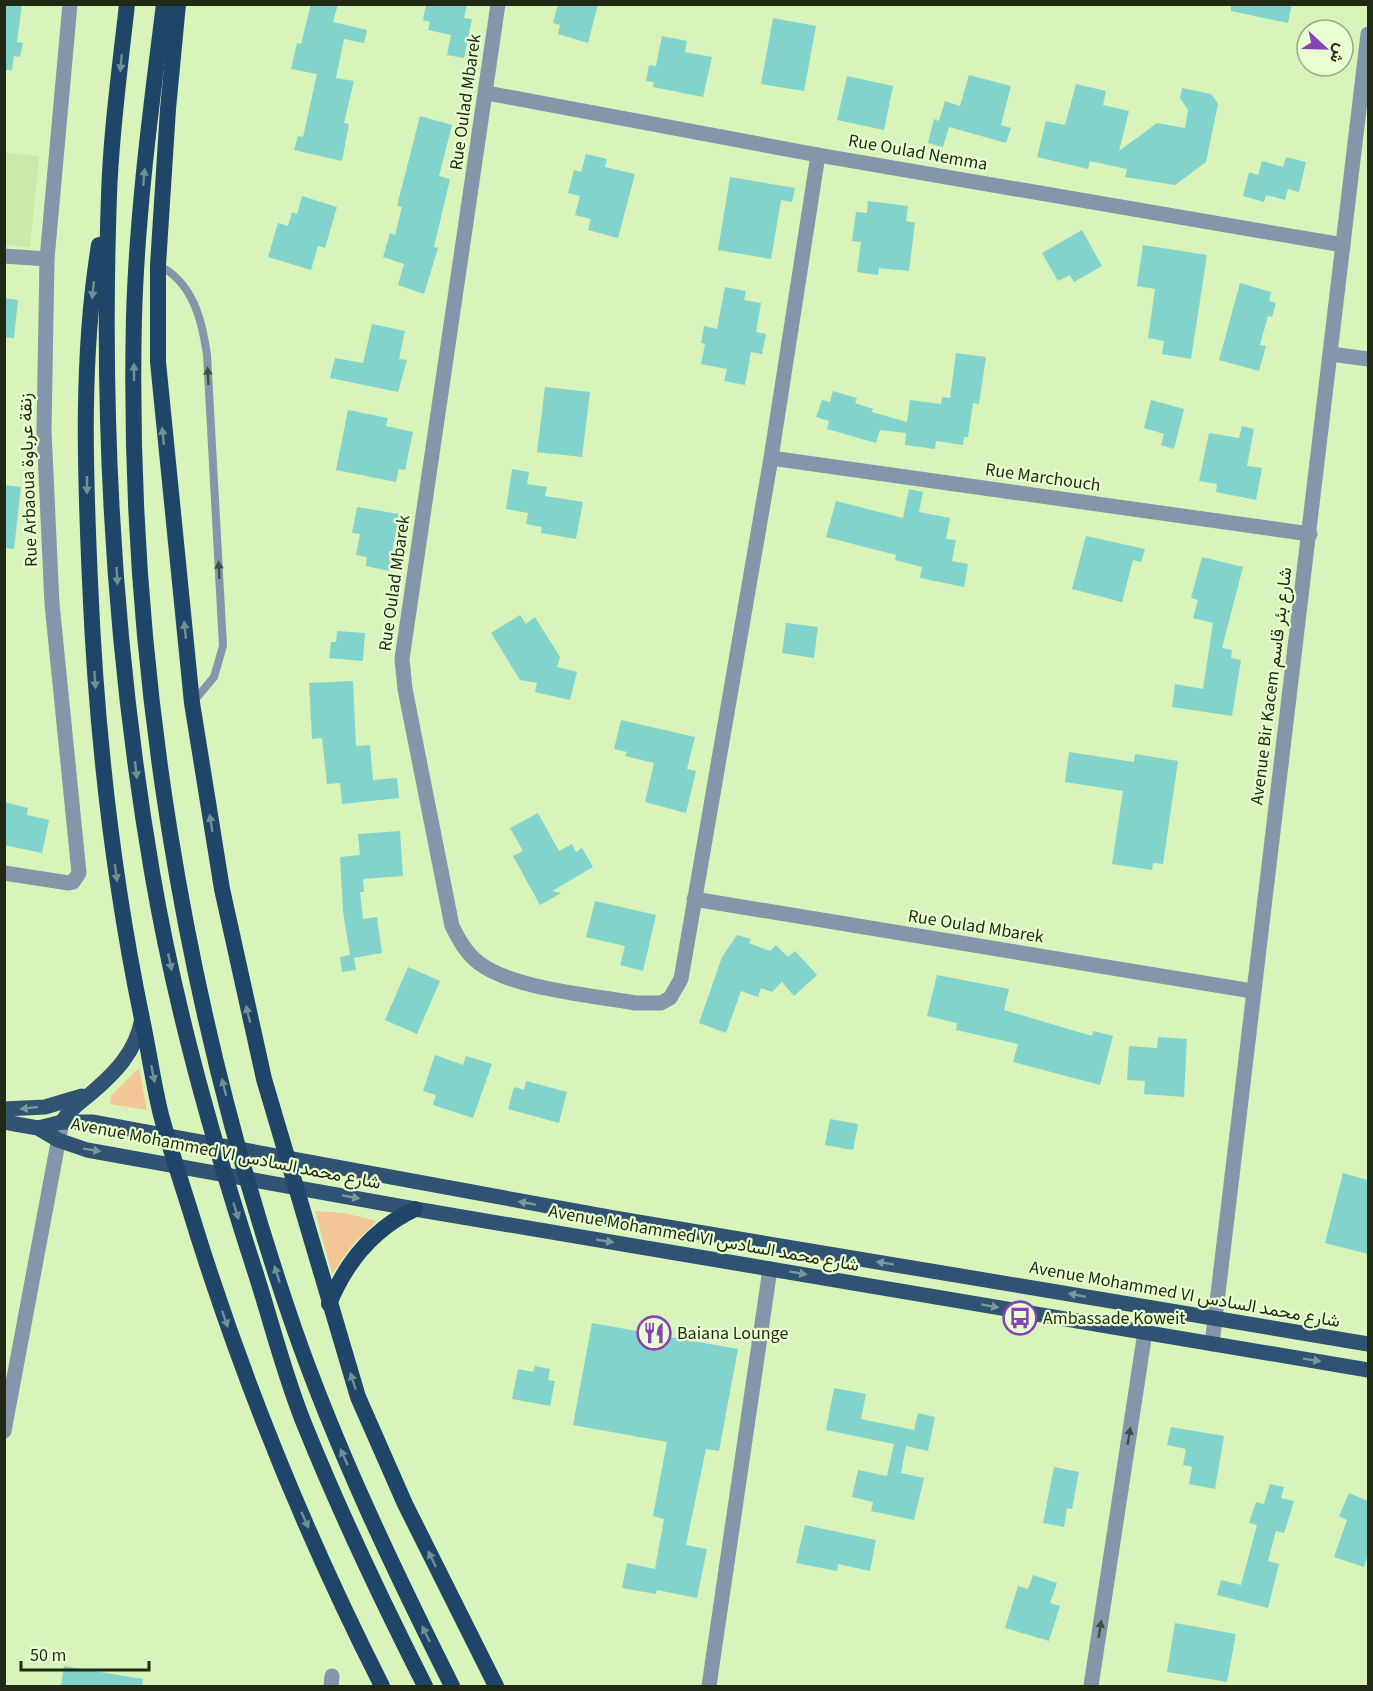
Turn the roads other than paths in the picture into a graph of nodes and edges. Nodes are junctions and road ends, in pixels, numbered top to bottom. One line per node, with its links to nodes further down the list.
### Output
1 (70, 4): 12 (street, Rue Arbaoua زنقة عرباوة)
2 (127, 4): 9 (highway, one-way to 9)
3 (164, 4): 44 (highway, one-way to 3)
4 (178, 4): 13 (highway)
5 (498, 4): 7 (street, Rue Oulad Mbarek)
6 (1368, 34): 10 (street, Avenue Bir Kacem شارع بئر قاسم)
7 (487, 93): 8 (street, Rue Oulad Nemma); 20 (street, Rue Oulad Mbarek)
8 (818, 155): 10 (street, Rue Oulad Nemma); 16 (street, Rue Oulad Mbarek)
9 (109, 191): 22 (highway, one-way to 22); 43 (highway, one-way to 43)
10 (1343, 245): 14 (street, Avenue Bir Kacem شارع بئر قاسم)
11 (4, 256): 12 (street)
12 (47, 260): 19 (street, Rue Arbaoua زنقة عرباوة)
13 (158, 265): 18 (highway, one-way to 13); 18 (lane, one-way to 13)
14 (1331, 354): 15 (street); 17 (street, Avenue Bir Kacem شارع بئر قاسم)
15 (1368, 359)
16 (771, 459): 17 (street, Rue Marchouch); 20 (street, Rue Oulad Mbarek)
17 (1310, 534): 21 (street, Avenue Bir Kacem شارع بئر قاسم)
18 (192, 703): 30 (highway, one-way to 18)
19 (4, 873)
20 (694, 899): 21 (street, Rue Oulad Mbarek)
21 (1252, 991): 36 (street, Avenue Bir Kacem شارع بئر قاسم)
22 (142, 1017): 23 (main road); 28 (highway, one-way to 28)
23 (93, 1091): 24 (main road, one-way to 24); 26 (main road)
24 (4, 1109)
25 (4, 1122): 27 (main road, Avenue Mohammed VI شارع محمد السادس)
26 (62, 1122): 27 (main road, Avenue Mohammed VI شارع محمد السادس); 28 (main road, Avenue Mohammed VI شارع محمد السادس); 29 (street)
27 (38, 1128): 29 (main road, Avenue Mohammed VI شارع محمد السادس)
28 (167, 1136): 30 (main road, Avenue Mohammed VI شارع محمد السادس); 31 (highway)
29 (58, 1140): 31 (main road, Avenue Mohammed VI شارع محمد السادس, one-way to 31); 41 (street)
30 (286, 1157): 32 (highway); 36 (main road, Avenue Mohammed VI شارع محمد السادس, one-way to 30)
31 (176, 1165): 32 (main road, Avenue Mohammed VI شارع محمد السادس); 42 (highway, one-way to 42)
32 (294, 1186): 33 (main road, Avenue Mohammed VI شارع محمد السادس, one-way to 33); 35 (highway)
33 (415, 1209): 34 (main road, Avenue Mohammed VI شارع محمد السادس, one-way to 34); 35 (highway)
34 (770, 1269): 37 (main road, Avenue Mohammed VI شارع محمد السادس, one-way to 37); 46 (street)
35 (329, 1304): 45 (highway, one-way to 35)
36 (1216, 1319): 38 (street, Avenue Bir Kacem شارع بئر قاسم); 39 (main road, Avenue Mohammed VI شارع محمد السادس)
37 (1145, 1332): 38 (main road, Avenue Mohammed VI شارع محمد السادس); 47 (street, one-way to 37)
38 (1212, 1344): 40 (main road, Avenue Mohammed VI شارع محمد السادس, one-way to 40)
39 (1368, 1344)
40 (1368, 1370)
41 (4, 1431)
42 (382, 1686)
43 (425, 1686)
44 (452, 1686)
45 (496, 1686)
46 (708, 1686)
47 (1091, 1686)

